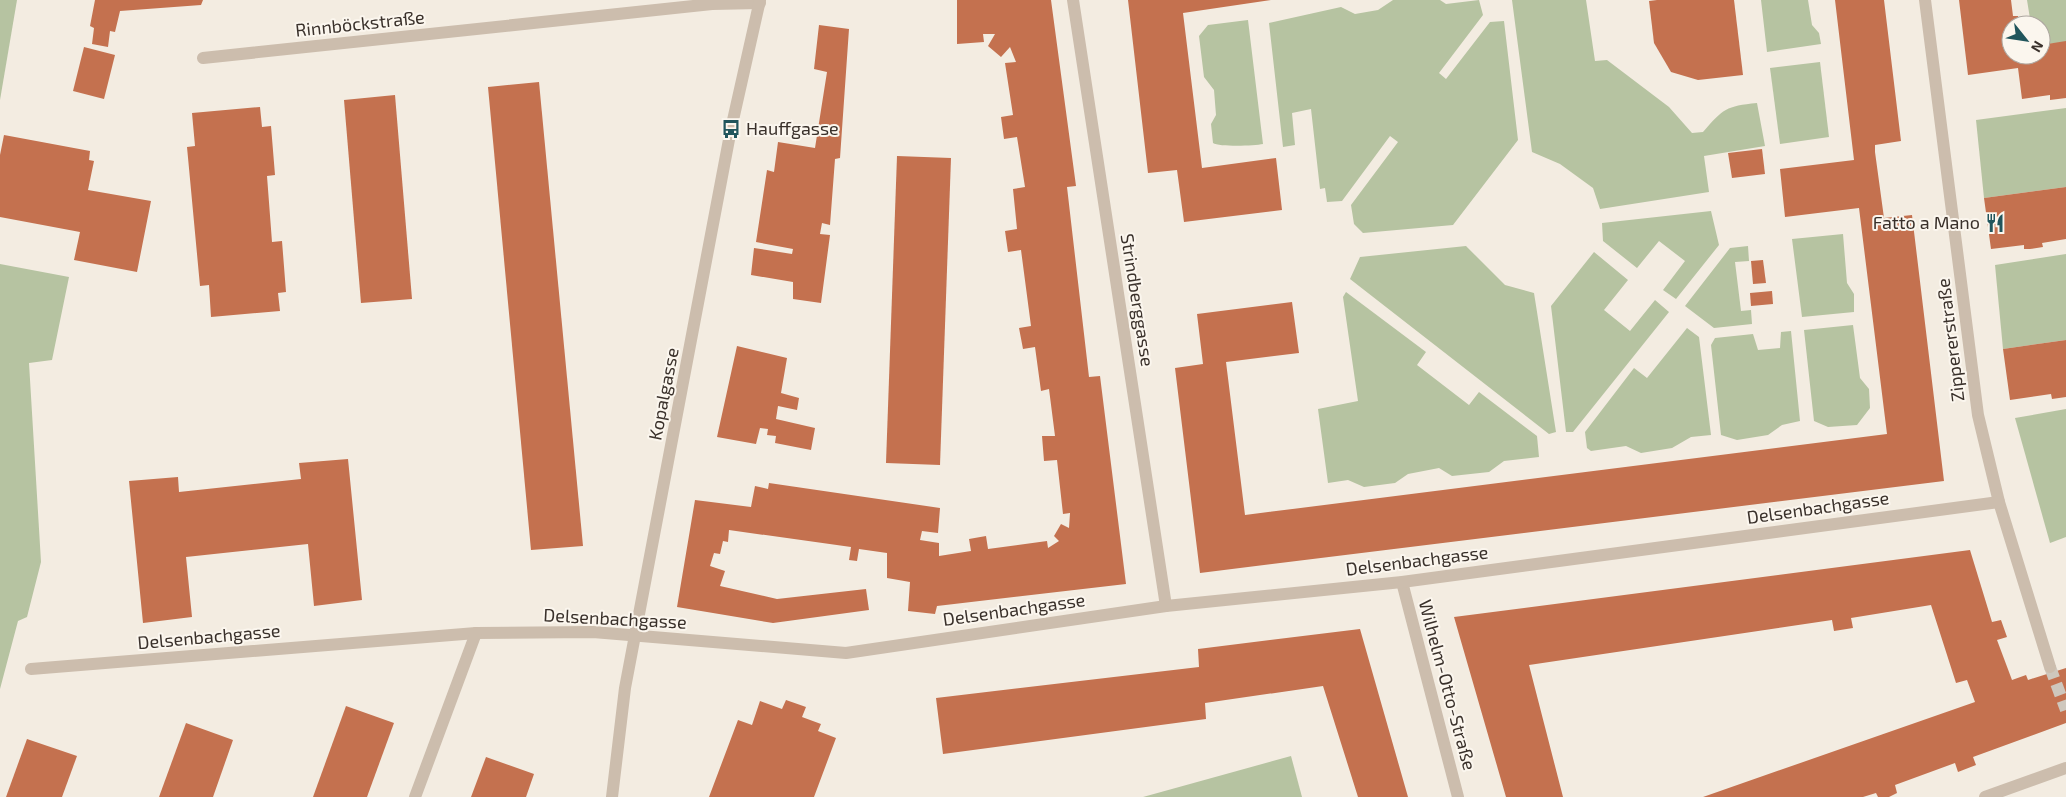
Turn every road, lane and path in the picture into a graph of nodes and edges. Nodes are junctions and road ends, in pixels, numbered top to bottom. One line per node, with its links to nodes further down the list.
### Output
1 (1073, 0): 7 (street, Strindberggasse)
2 (1926, 0): 5 (street, Zippererstraße)
3 (760, 2): 4 (street, Rinnböckstraße); 9 (street, Kopalgasse)
4 (203, 58)
5 (1999, 502): 6 (street, Delsenbachgasse); 10 (street, Zippererstraße)
6 (1402, 582): 7 (street, Delsenbachgasse); 15 (street, Wilhelm-Otto-Straße)
7 (1166, 606): 9 (street, Delsenbachgasse)
8 (476, 633): 9 (street, Delsenbachgasse); 11 (street, Delsenbachgasse); 13 (street)
9 (636, 635): 14 (street, Kopalgasse)
10 (2050, 667)
11 (31, 669)
12 (2066, 768): 16 (street)
13 (415, 797)
14 (612, 797)
15 (1458, 797)
16 (1985, 797)

